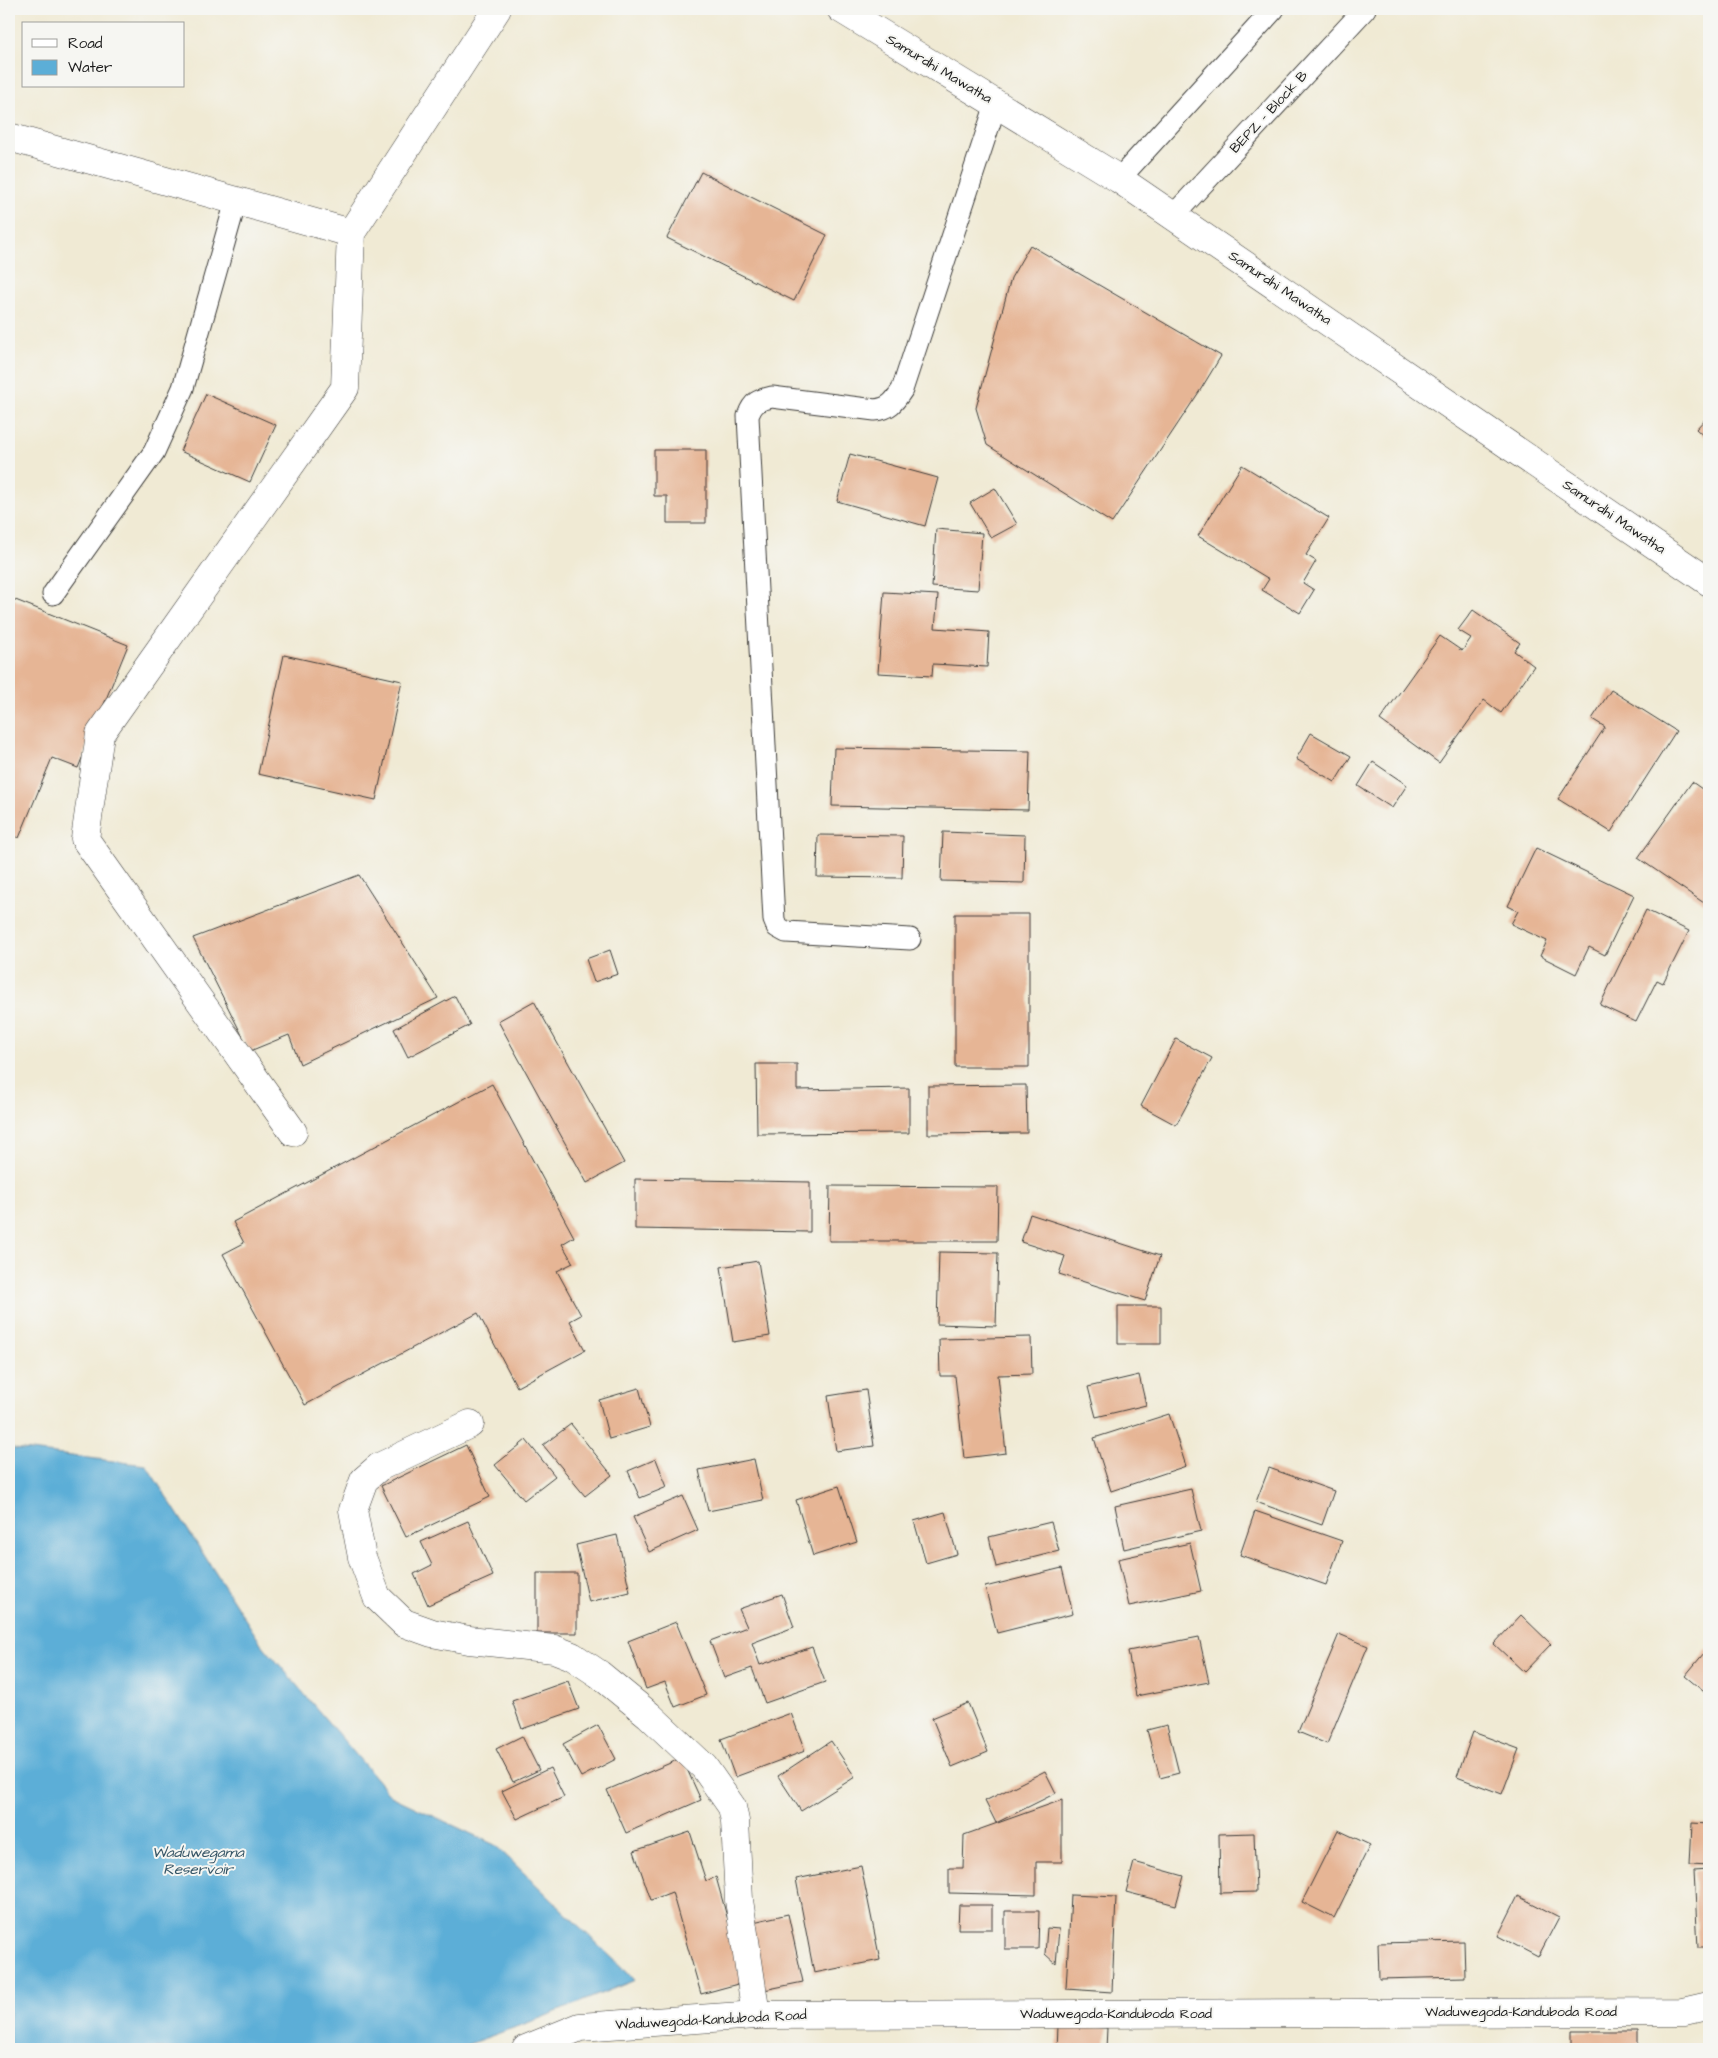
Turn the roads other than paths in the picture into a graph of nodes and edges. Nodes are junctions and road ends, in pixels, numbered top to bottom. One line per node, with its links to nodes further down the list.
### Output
1 (497, 9): 10 (street)
2 (841, 9): 5 (street, Samurdhi Mawatha)
3 (1274, 9): 7 (lane)
4 (1365, 9): 9 (lane, BEPZ - Block B)
5 (996, 104): 7 (street, Samurdhi Mawatha); 13 (lane)
6 (9, 137): 8 (street)
7 (1119, 179): 9 (street, Samurdhi Mawatha)
8 (236, 201): 10 (street); 12 (lane)
9 (1174, 216): 11 (street, Samurdhi Mawatha)
10 (351, 233): 14 (street)
11 (1709, 582)
12 (53, 594)
13 (910, 939)
14 (293, 1132)
15 (470, 1424): 17 (street)
16 (1709, 2006): 17 (street, Waduwegoda-Kanduboda Road)
17 (756, 2015): 18 (street, Waduwegoda-Kanduboda Road)
18 (526, 2049)

